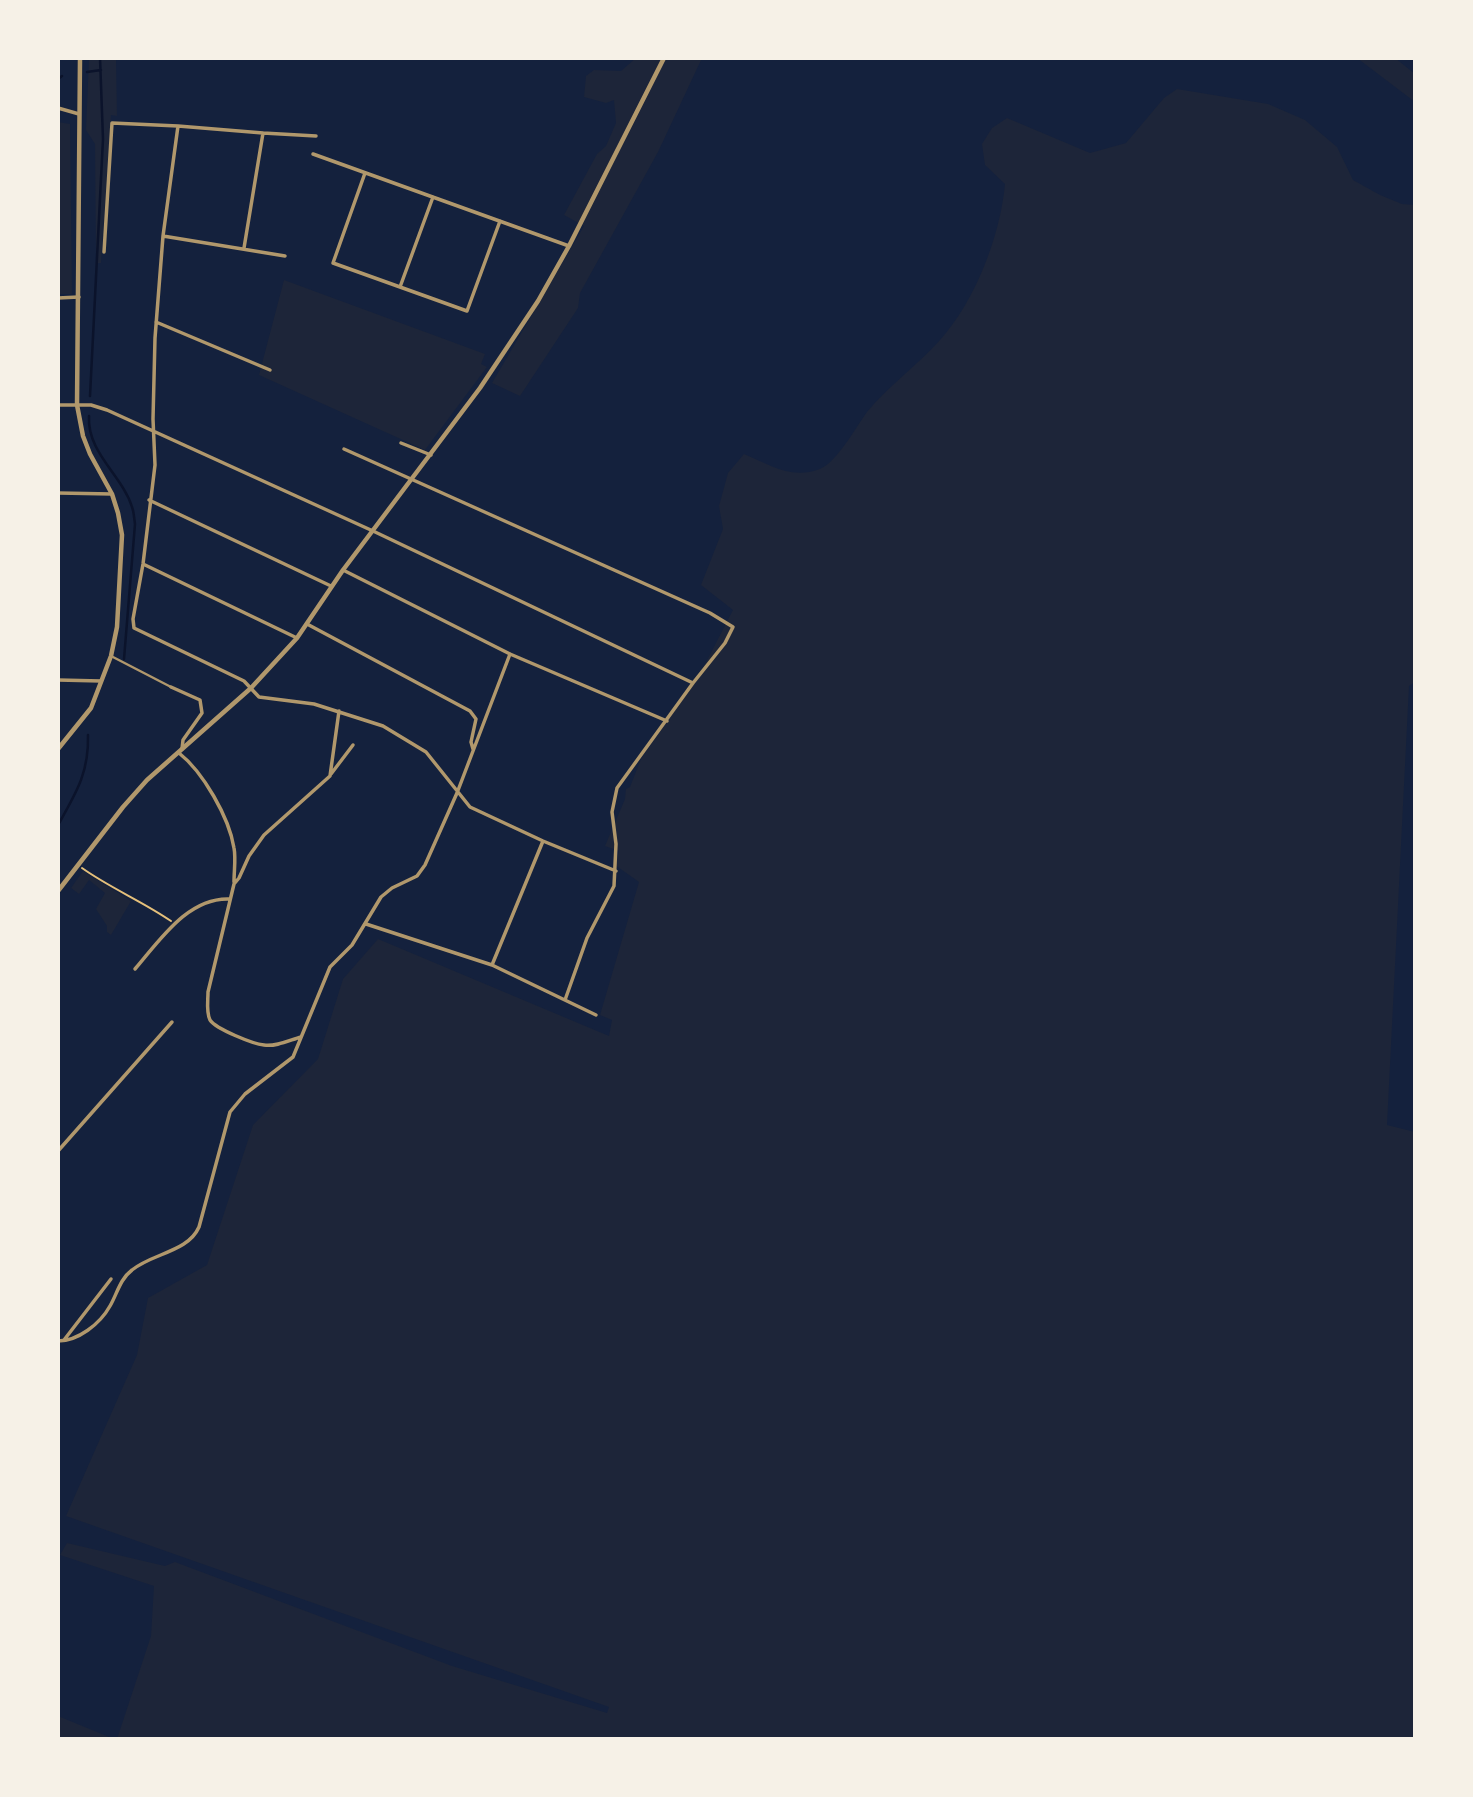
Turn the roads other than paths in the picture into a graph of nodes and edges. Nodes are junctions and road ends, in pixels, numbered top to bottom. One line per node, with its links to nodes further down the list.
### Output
1 (80, 58): 4 (street)
2 (664, 58): 13 (street)
3 (58, 108): 4 (street)
4 (79, 114): 19 (street)
5 (178, 126): 6 (street); 12 (street); 15 (street)
6 (263, 133): 7 (street); 14 (street)
7 (316, 136)
8 (313, 154): 9 (street)
9 (365, 173): 10 (street); 17 (street)
10 (433, 197): 11 (street); 17 (street)
11 (500, 221): 13 (street); 17 (street)
12 (163, 236): 14 (street); 20 (street)
13 (569, 246): 27 (street)
14 (244, 248): 16 (street)
15 (104, 252)
16 (285, 256)
17 (400, 287)
18 (58, 298): 19 (street)
19 (79, 298): 23 (street)
20 (156, 321): 21 (street); 24 (street)
21 (271, 370)
22 (58, 405): 23 (street)
23 (77, 405): 24 (street); 30 (street)
24 (154, 432): 31 (street); 32 (street)
25 (401, 443): 27 (street)
26 (344, 449): 28 (street)
27 (431, 455): 28 (street)
28 (412, 479): 32 (street); 42 (street)
29 (58, 493): 30 (street)
30 (112, 494): 39 (street)
31 (149, 500): 33 (street); 35 (street)
32 (373, 531): 34 (street); 42 (street)
33 (143, 564): 37 (street); 44 (street)
34 (343, 570): 35 (street); 38 (street)
35 (333, 587): 36 (street)
36 (307, 624): 37 (street); 49 (street)
37 (296, 638): 44 (street)
38 (509, 653): 46 (street); 49 (street)
39 (111, 656): 41 (street); 43 (street)
40 (58, 680): 41 (street)
41 (103, 681): 48 (street)
42 (693, 682): 46 (street)
43 (171, 687): 50 (street)
44 (251, 688): 45 (street); 50 (street)
45 (339, 711): 51 (street); 52 (street)
46 (667, 721): 54 (street)
47 (353, 745): 51 (street)
48 (58, 749)
49 (473, 751): 52 (street)
50 (180, 752): 55 (street); 56 (street)
51 (330, 776): 55 (street)
52 (457, 793): 53 (street); 58 (street)
53 (543, 841): 54 (street); 59 (street)
54 (617, 872): 61 (street)
55 (234, 884): 57 (street)
56 (58, 891)
57 (230, 899): 60 (street); 64 (street)
58 (366, 924): 59 (street); 64 (street)
59 (492, 965): 61 (street)
60 (135, 969)
61 (565, 1000): 62 (street)
62 (596, 1015)
63 (172, 1022): 65 (street)
64 (301, 1037): 67 (street)
65 (58, 1151)
66 (111, 1279): 67 (street)
67 (60, 1341)

